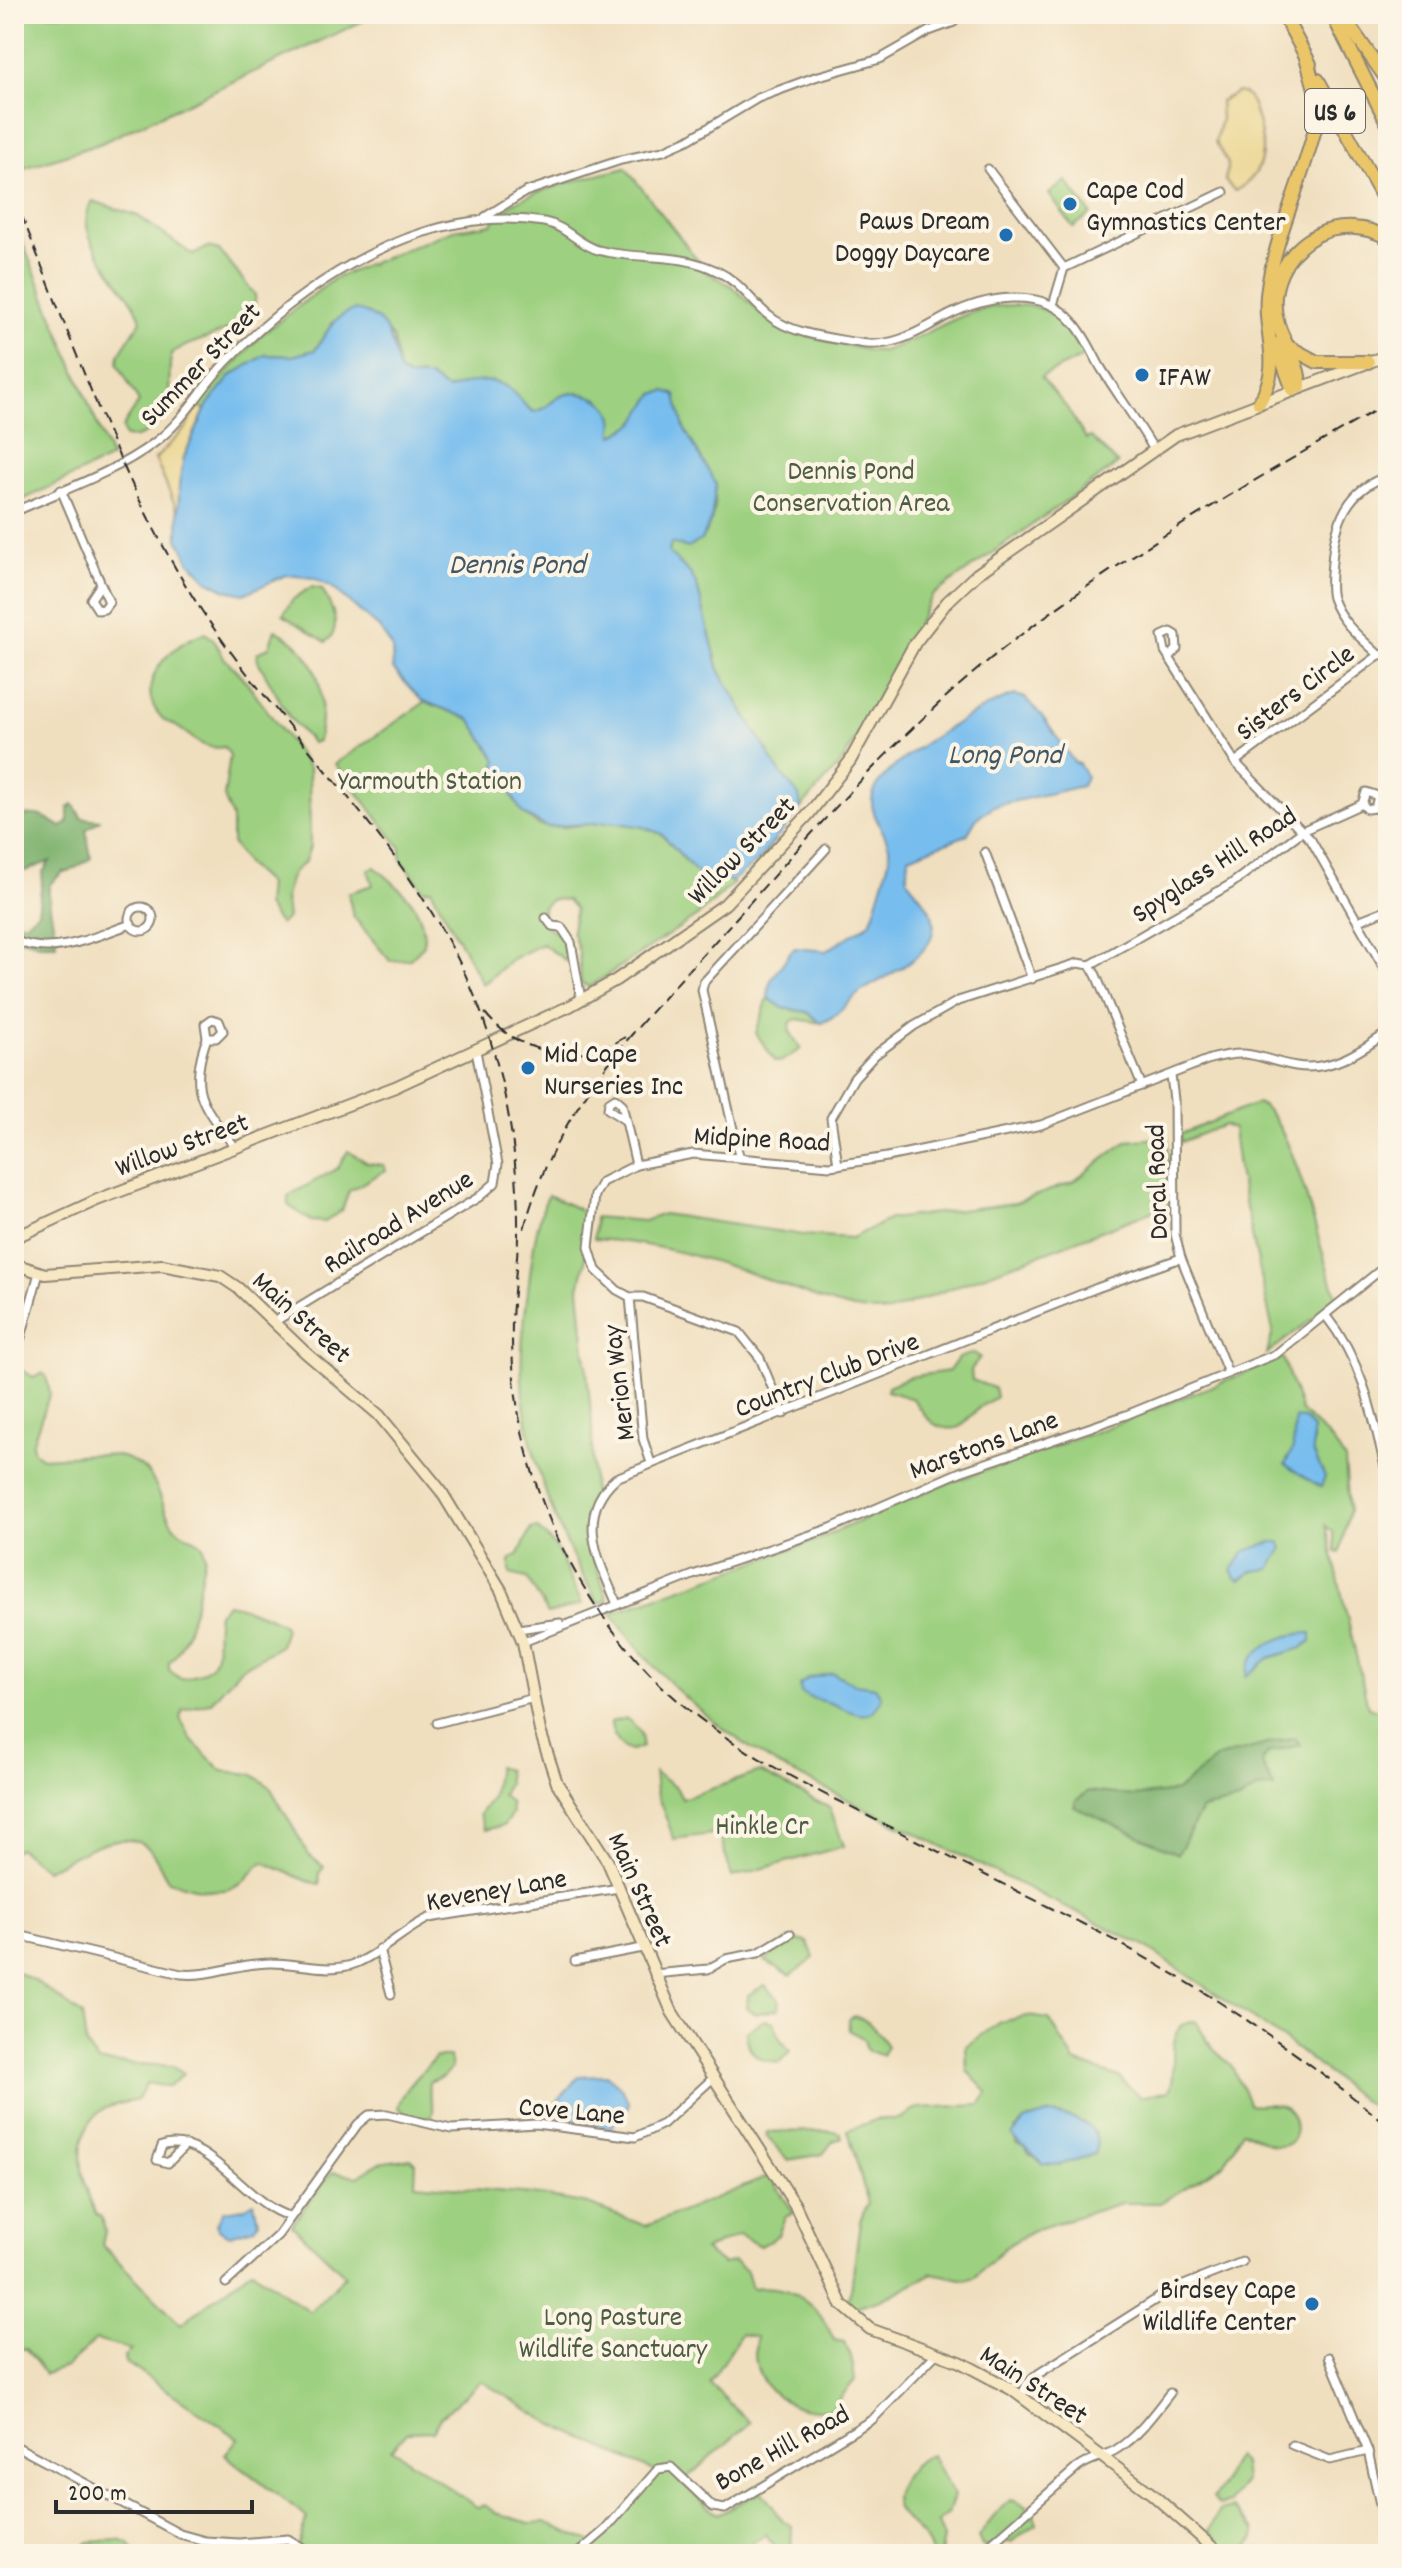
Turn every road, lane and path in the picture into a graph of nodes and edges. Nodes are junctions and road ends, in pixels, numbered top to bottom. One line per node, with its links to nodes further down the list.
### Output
1 (1283, 14): 5 (highway, US 6)
2 (1332, 14): 7 (highway, US 6)
3 (1341, 14): 6 (highway)
4 (954, 22): 11 (street)
5 (1306, 57): 10 (highway, US 6); 15 (highway)
6 (1388, 81)
7 (1388, 124)
8 (988, 169): 13 (street)
9 (1224, 192): 13 (street)
10 (1388, 207)
11 (483, 218): 14 (street, Summer Street); 23 (street, Summer Street)
12 (1388, 238): 16 (highway)
13 (1064, 268): 14 (street)
14 (1053, 305): 21 (street)
15 (1269, 322): 19 (highway); 20 (highway)
16 (1289, 346): 18 (highway); 19 (highway)
17 (1388, 355): 18 (main road, Willow Street)
18 (1368, 362): 19 (main road, Willow Street)
19 (1296, 389): 20 (main road, Willow Street)
20 (1259, 403): 21 (main road, Willow Street)
21 (1153, 448): 41 (main road, Willow Street)
22 (1388, 476): 26 (street, Sisters Circle)
23 (61, 490): 24 (street, Summer Street); 25 (street)
24 (14, 512)
25 (101, 584)
26 (1384, 654): 28 (street, Sisters Circle)
27 (1169, 658): 28 (street)
28 (1235, 762): 30 (street)
29 (1362, 804): 30 (street, Spyglass Hill Road)
30 (1304, 830): 35 (street); 38 (street, Spyglass Hill Road)
31 (826, 849): 49 (street)
32 (985, 852): 40 (street)
33 (1388, 909): 35 (street)
34 (546, 918): 41 (street)
35 (1358, 921): 39 (street)
36 (131, 924): 37 (street)
37 (14, 940)
38 (1090, 965): 40 (street, Spyglass Hill Road); 46 (street)
39 (1388, 975)
40 (1032, 979): 51 (street, Spyglass Hill Road)
41 (581, 999): 44 (main road, Willow Street)
42 (1388, 1032): 45 (street, Midpine Road)
43 (207, 1038): 48 (street)
44 (476, 1051): 48 (main road, Willow Street); 59 (street, Railroad Avenue)
45 (1171, 1076): 46 (street, Midpine Road); 53 (street, Doral Road)
46 (1142, 1086): 51 (street, Midpine Road)
47 (626, 1121): 50 (street)
48 (236, 1148): 52 (main road, Willow Street)
49 (739, 1156): 50 (street, Midpine Road); 51 (street, Midpine Road)
50 (636, 1165): 57 (street, Midpine Road)
51 (838, 1165)
52 (14, 1238)
53 (1181, 1258): 61 (street, Doral Road); 62 (street, Country Club Drive)
54 (14, 1264): 56 (main road, Main Street)
55 (1388, 1264): 58 (street, Marstons Lane)
56 (39, 1273): 59 (main road, Main Street); 60 (street)
57 (630, 1297): 62 (street, Midpine Road); 63 (street, Merion Way)
58 (1326, 1316): 61 (street, Marstons Lane); 64 (street)
59 (274, 1322): 67 (main road, Main Street)
60 (14, 1362)
61 (1228, 1373): 65 (street, Marstons Lane)
62 (783, 1414): 63 (street, Country Club Drive)
63 (651, 1463): 65 (street, Country Club Drive)
64 (1388, 1480)
65 (617, 1604): 66 (street, Marstons Lane)
66 (570, 1622): 67 (street, Marstons Lane); 68 (street, Marstons Lane)
67 (518, 1629): 68 (main road, Main Street)
68 (523, 1642): 69 (main road, Main Street)
69 (534, 1698): 70 (street); 71 (main road, Main Street)
70 (437, 1723)
71 (619, 1888): 74 (main road, Main Street); 75 (street, Keveney Lane)
72 (14, 1934): 75 (street, Keveney Lane)
73 (790, 1934): 77 (street)
74 (642, 1948): 76 (street); 77 (main road, Main Street)
75 (379, 1949): 78 (street)
76 (575, 1961)
77 (654, 1974): 79 (main road, Main Street)
78 (391, 1994)
79 (712, 2079): 81 (street, Cove Lane); 84 (main road, Main Street)
80 (186, 2145): 81 (street)
81 (289, 2216): 83 (street)
82 (1242, 2262): 87 (street)
83 (226, 2283)
84 (936, 2354): 87 (main road, Main Street); 94 (street, Bone Hill Road)
85 (1329, 2357): 90 (street)
86 (1170, 2393): 91 (street)
87 (1021, 2397): 91 (main road, Main Street)
88 (14, 2445): 93 (street)
89 (1292, 2445): 90 (street)
90 (1368, 2451): 92 (street)
91 (1101, 2456): 95 (street); 96 (main road, Main Street)
92 (1388, 2540)
93 (313, 2554)
94 (577, 2554)
95 (979, 2554)
96 (1220, 2554)

